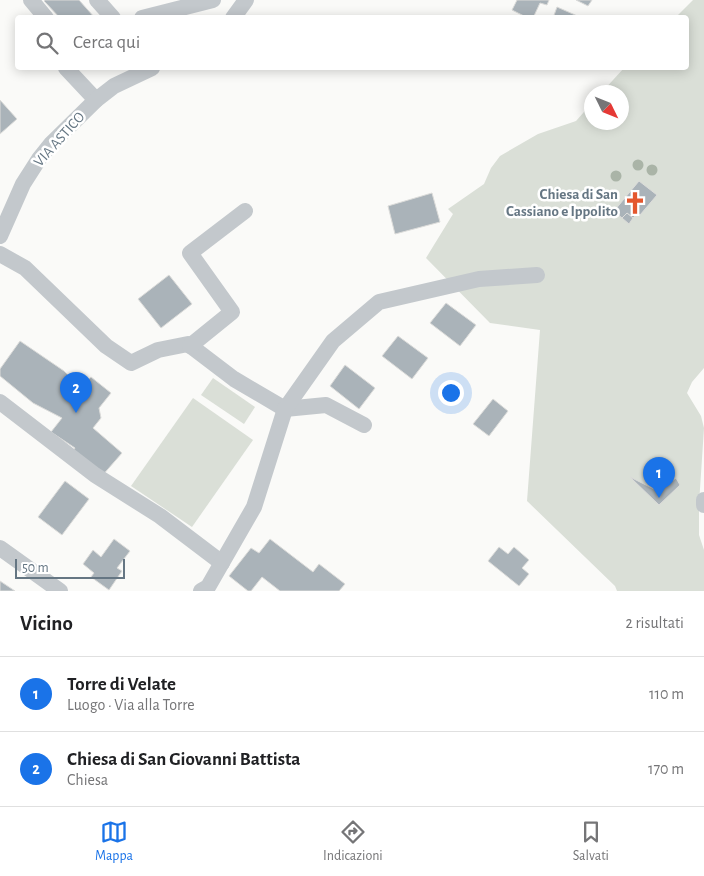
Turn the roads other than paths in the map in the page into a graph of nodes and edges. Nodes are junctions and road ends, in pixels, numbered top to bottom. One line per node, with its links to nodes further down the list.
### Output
1 (31, 0): 5 (street)
2 (97, 0): 6 (street)
3 (213, 0): 7 (street)
4 (246, 0): 8 (street)
5 (44, 15)
6 (110, 15)
7 (154, 15)
8 (235, 15)
9 (68, 70): 11 (street, VIA ASTICO)
10 (148, 70): 11 (street, VIA ASTICO)
11 (96, 100): 13 (street, VIA ASTICO)
12 (245, 212): 16 (street)
13 (0, 236)
14 (0, 254): 16 (street)
15 (537, 275): 18 (street)
16 (190, 346): 18 (street)
17 (0, 402): 23 (street)
18 (285, 408): 19 (street); 23 (street)
19 (364, 425)
20 (704, 500): 21 (street)
21 (704, 505)
22 (0, 548): 25 (street)
23 (222, 563): 24 (street)
24 (208, 590)
25 (60, 591)

